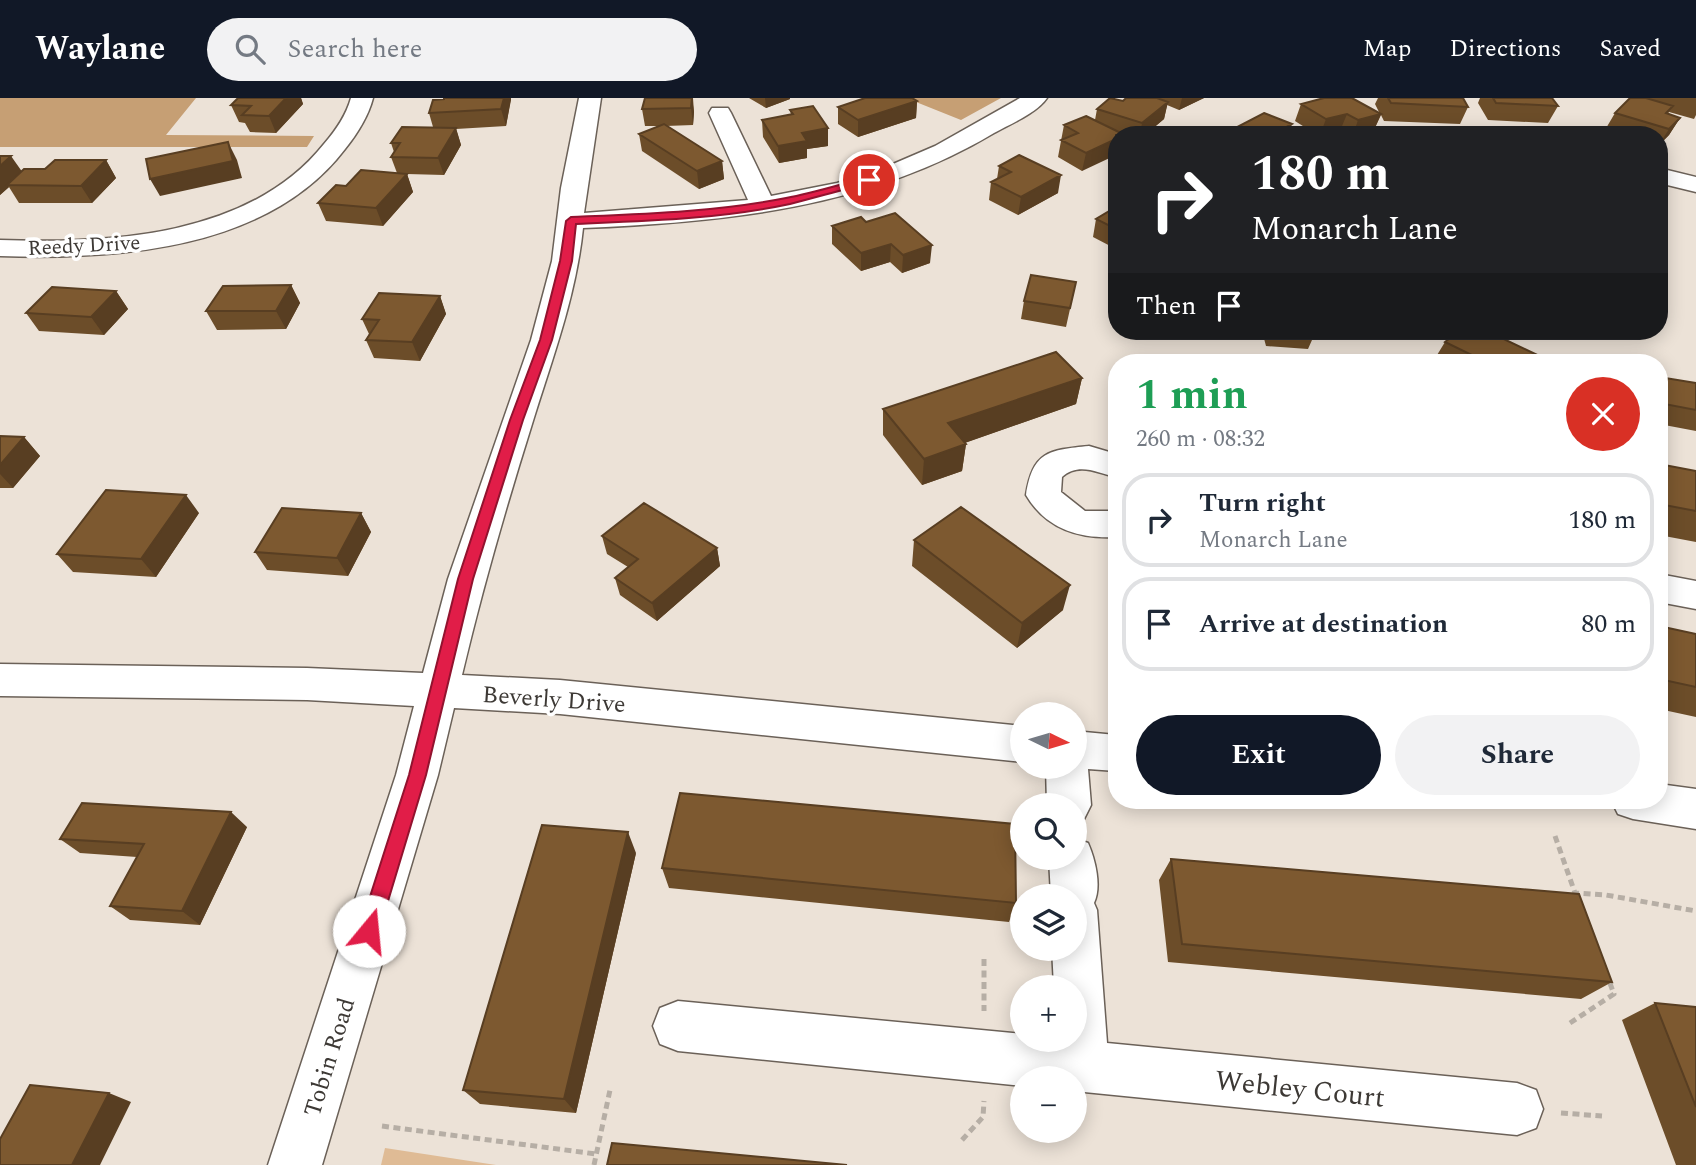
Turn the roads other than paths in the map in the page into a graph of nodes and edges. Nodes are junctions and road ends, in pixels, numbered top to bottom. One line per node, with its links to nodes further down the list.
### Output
1 (362, 98): 9 (street, Reedy Drive)
2 (590, 98): 8 (street, Tobin Road)
3 (1037, 98): 7 (street)
4 (720, 113): 7 (street)
5 (1668, 177): 6 (street)
6 (1696, 185)
7 (763, 205): 8 (street)
8 (571, 221): 15 (street, Tobin Road)
9 (0, 248)
10 (1108, 463): 11 (street)
11 (1108, 524)
12 (1668, 590): 13 (street)
13 (1696, 595)
14 (0, 680): 15 (street, Beverly Drive)
15 (438, 691): 16 (street, Beverly Drive); 26 (street, Tobin Road)
16 (1010, 743)
17 (1087, 750): 18 (street)
18 (1108, 751)
19 (1668, 804): 20 (street)
20 (1696, 808)
21 (1077, 961): 23 (street)
22 (677, 1026): 23 (street, Webley Court)
23 (1083, 1066)
24 (1087, 1066): 25 (street, Webley Court)
25 (1517, 1109)
26 (295, 1165)

